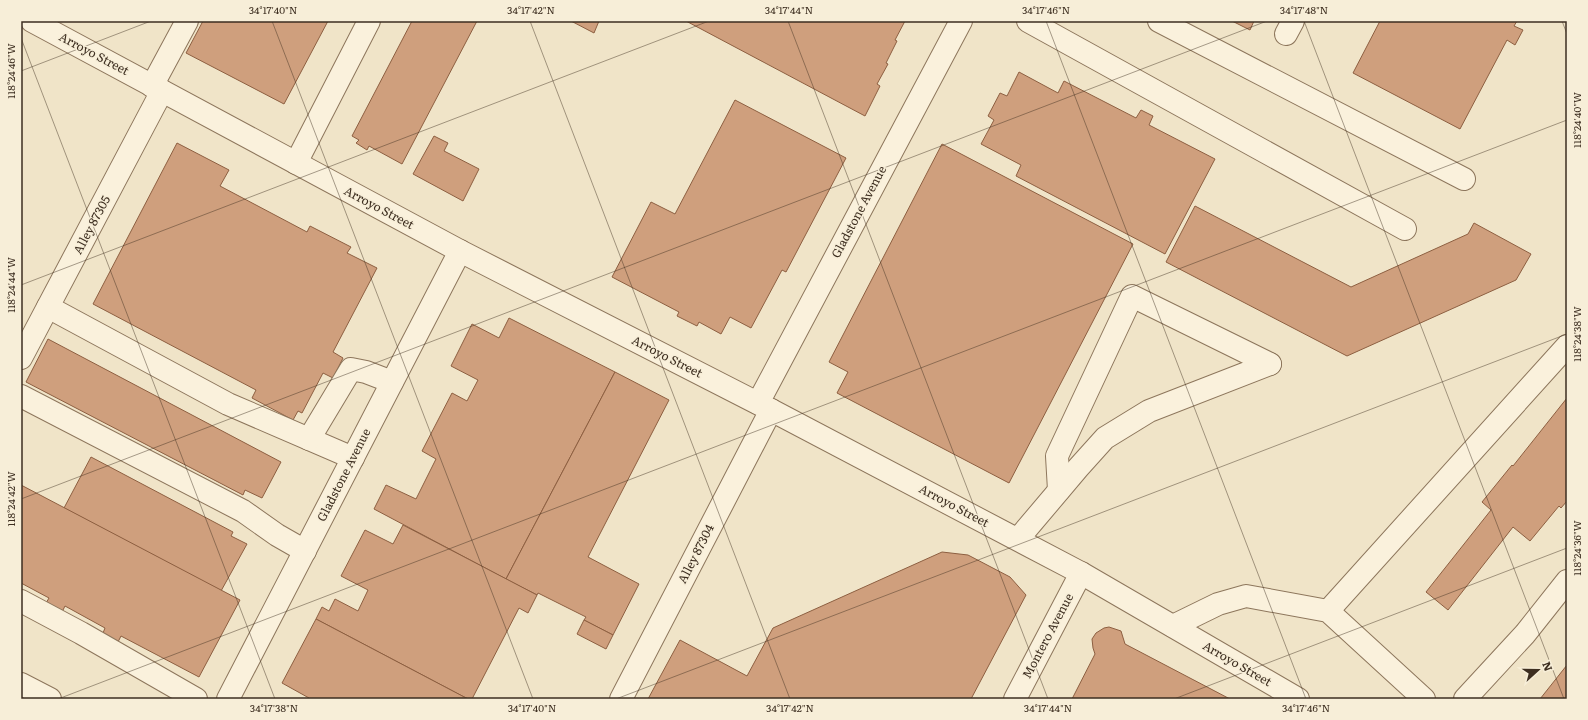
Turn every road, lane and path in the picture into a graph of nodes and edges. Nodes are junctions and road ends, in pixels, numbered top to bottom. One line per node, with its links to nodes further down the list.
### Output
1 (32, 21): 7 (street, Arroyo Street)
2 (187, 21): 7 (street, Alley 87305)
3 (369, 21): 8 (street)
4 (961, 21): 17 (street, Gladstone Avenue)
5 (1028, 21): 10 (street)
6 (1159, 21): 9 (street)
7 (157, 88): 8 (street, Arroyo Street); 12 (street, Alley 87305)
8 (296, 163): 11 (street, Arroyo Street)
9 (1464, 180)
10 (1405, 229)
11 (460, 251): 15 (street, Gladstone Avenue); 17 (street, Arroyo Street)
12 (48, 307): 14 (street, Alley 87305); 18 (street)
13 (1567, 346): 26 (street)
14 (21, 358)
15 (392, 382): 18 (street); 19 (street, Gladstone Avenue)
16 (21, 396): 22 (street)
17 (765, 406): 21 (street, Arroyo Street); 32 (street, Alley 87304)
18 (309, 439): 19 (street)
19 (353, 458): 22 (street, Gladstone Avenue)
20 (1059, 490): 20 (street); 21 (street)
21 (1018, 539): 23 (street, Arroyo Street)
22 (305, 551): 31 (street, Gladstone Avenue)
23 (1081, 572): 27 (street, Arroyo Street); 33 (street, Montero Avenue)
24 (1567, 581): 36 (street)
25 (21, 601): 30 (street)
26 (1328, 611): 27 (street); 35 (street)
27 (1173, 626): 34 (street, Arroyo Street)
28 (21, 684): 29 (street)
29 (50, 699)
30 (196, 699)
31 (228, 699)
32 (621, 699)
33 (1015, 699)
34 (1298, 699)
35 (1424, 699)
36 (1465, 699)

